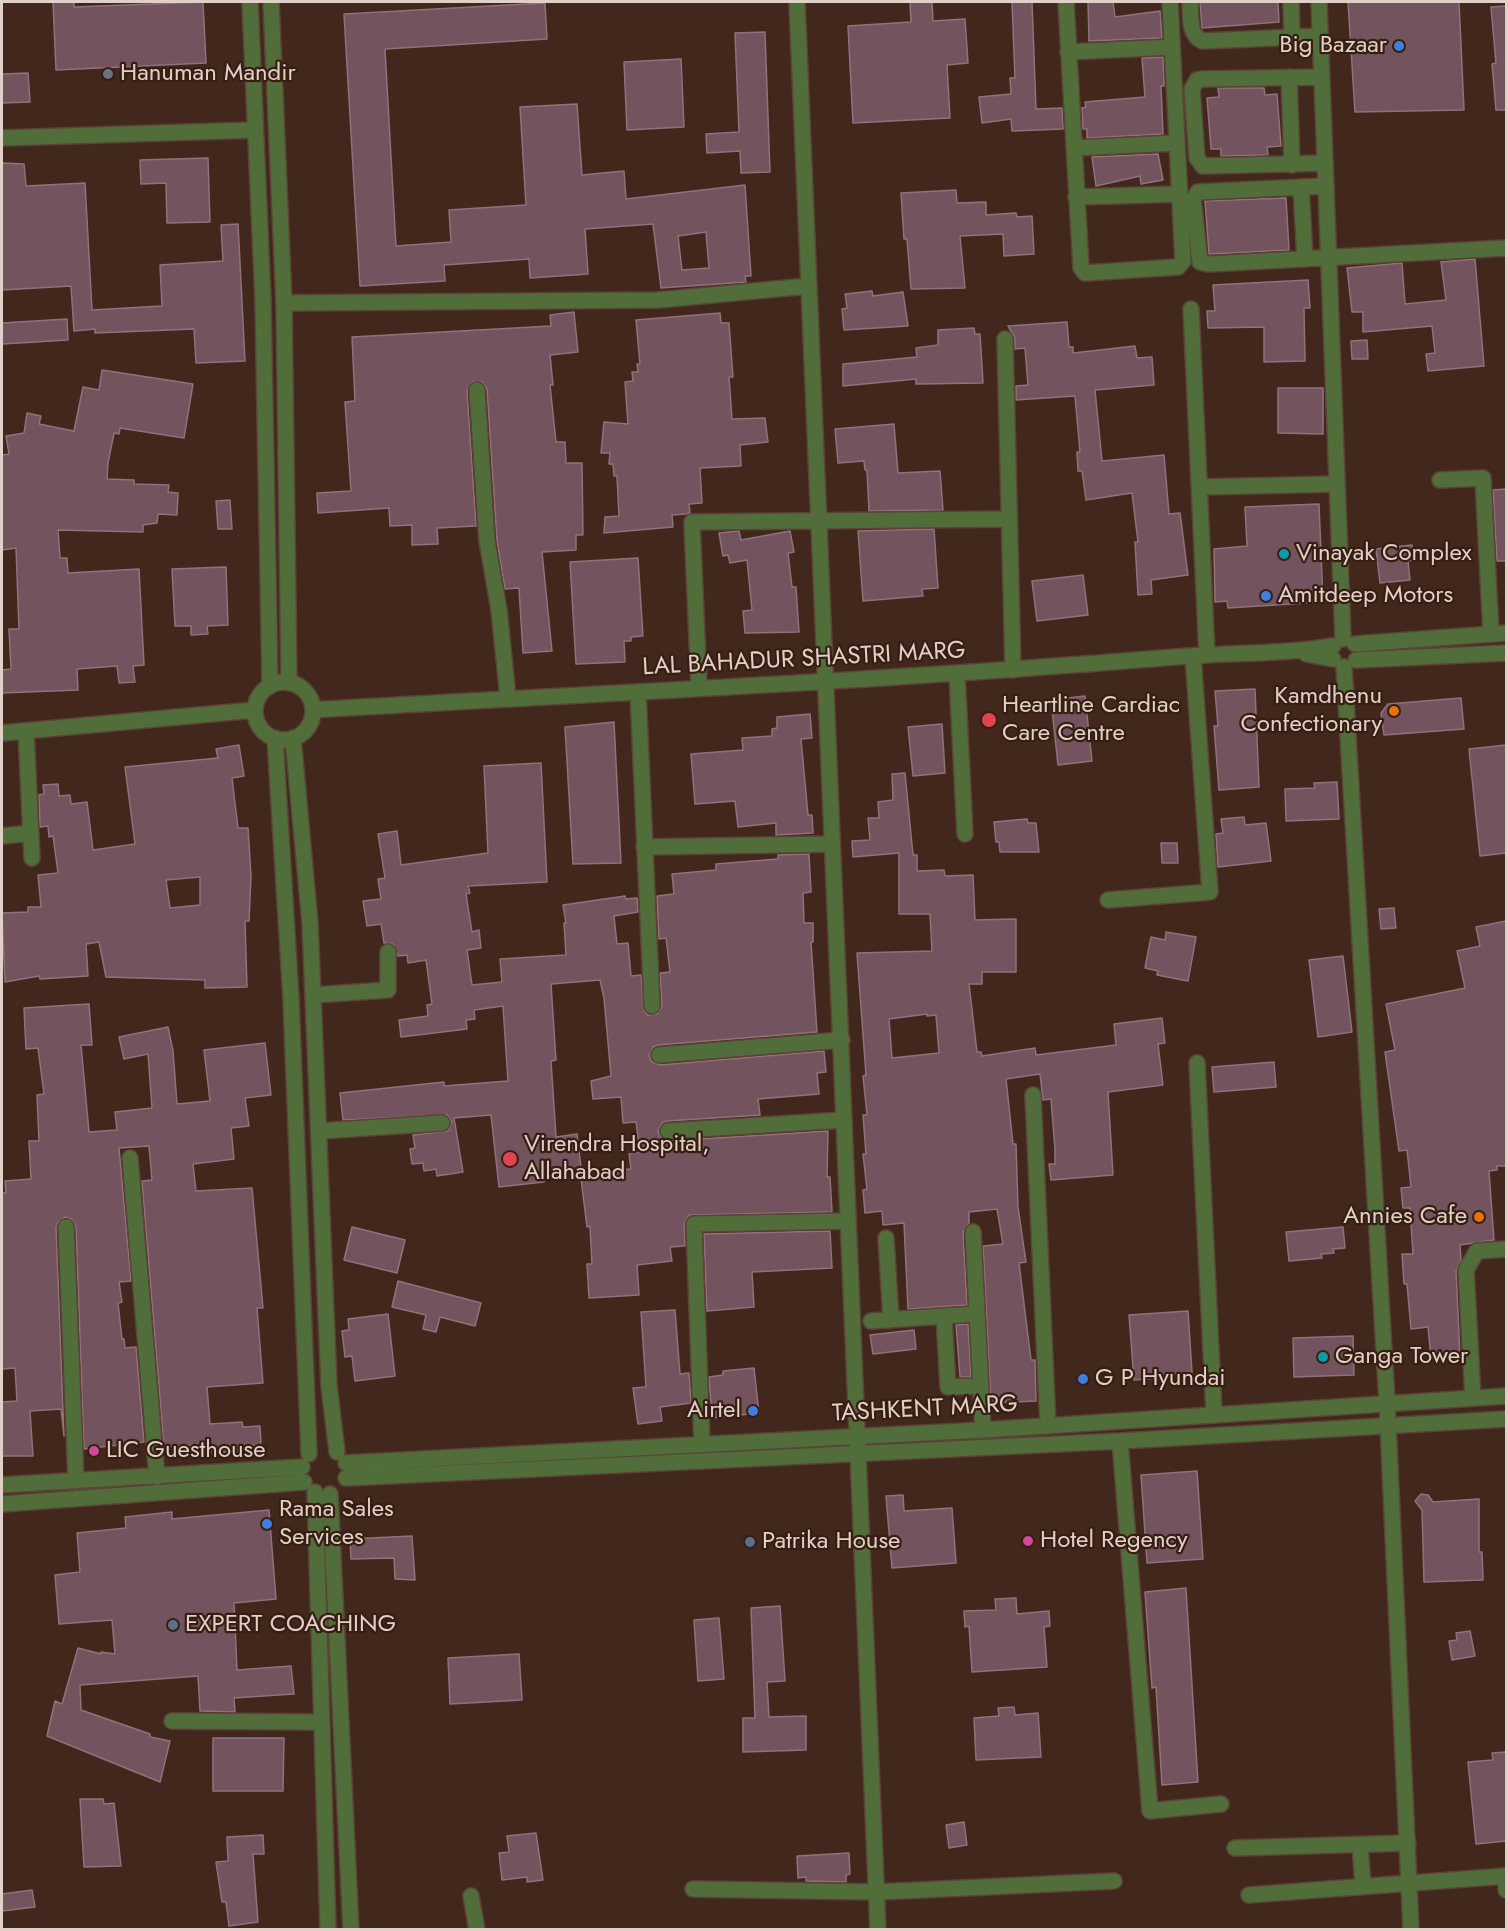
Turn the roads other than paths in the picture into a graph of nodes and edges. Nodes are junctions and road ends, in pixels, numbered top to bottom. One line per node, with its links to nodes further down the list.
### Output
1 (250, 2): 15 (street)
2 (271, 2): 31 (street)
3 (797, 2): 30 (street)
4 (1066, 2): 12 (street)
5 (1170, 2): 11 (street)
6 (1190, 2): 10 (street)
7 (1290, 2): 10 (street)
8 (1319, 2): 9 (street)
9 (1320, 36): 10 (street); 14 (street)
10 (1292, 38)
11 (1172, 47): 12 (street); 17 (street)
12 (1068, 52): 18 (street)
13 (1289, 77): 14 (street); 20 (street); 20 (street)
14 (1322, 77): 19 (street)
15 (255, 130): 16 (street); 48 (street)
16 (2, 138)
17 (1177, 143): 18 (street); 23 (street)
18 (1074, 148): 24 (street)
19 (1325, 163): 20 (street); 21 (street)
20 (1292, 165)
21 (1326, 186): 22 (street); 25 (street)
22 (1301, 187): 26 (street); 29 (street)
23 (1179, 194): 24 (street); 24 (street)
24 (1076, 197)
25 (1327, 223): 26 (street); 28 (street)
26 (1303, 224): 29 (street)
27 (1506, 248): 28 (street)
28 (1329, 259): 29 (street); 36 (street)
29 (1305, 260)
30 (808, 286): 31 (street); 39 (street)
31 (284, 303): 46 (street)
32 (1191, 309): 37 (street)
33 (1005, 339): 38 (street)
34 (477, 390): 51 (street)
35 (1440, 480): 40 (street)
36 (1337, 484): 37 (street); 42 (street)
37 (1200, 487): 43 (street)
38 (1009, 519): 39 (street); 44 (street)
39 (818, 521): 47 (street); 49 (street)
40 (1499, 633): 42 (street)
41 (1506, 652): 42 (street)
42 (1344, 653): 43 (street, LAL BAHADUR SHASTRI MARG); 89 (street)
43 (1200, 656): 44 (street, LAL BAHADUR SHASTRI MARG); 64 (street)
44 (1013, 669): 45 (street, LAL BAHADUR SHASTRI MARG)
45 (957, 674): 47 (street, LAL BAHADUR SHASTRI MARG); 59 (street)
46 (289, 682): 48 (street); 53 (street)
47 (824, 683): 49 (street, LAL BAHADUR SHASTRI MARG); 61 (street)
48 (270, 686): 52 (street)
49 (699, 686): 50 (street, LAL BAHADUR SHASTRI MARG)
50 (638, 692): 51 (street, LAL BAHADUR SHASTRI MARG); 62 (street)
51 (508, 698): 53 (street, LAL BAHADUR SHASTRI MARG)
52 (255, 710): 54 (street); 56 (street)
53 (313, 710): 57 (street)
54 (26, 731): 55 (street); 58 (street)
55 (2, 733)
56 (275, 738): 57 (street); 100 (street)
57 (293, 738): 66 (street)
58 (31, 833): 60 (street); 63 (street)
59 (965, 834)
60 (2, 836)
61 (831, 844): 62 (street); 68 (street)
62 (645, 847): 67 (street)
63 (32, 858)
64 (1108, 900)
65 (388, 952): 66 (street)
66 (314, 995): 74 (street)
67 (652, 1006)
68 (842, 1040): 69 (street); 72 (street)
69 (659, 1055)
70 (1197, 1063): 90 (street)
71 (1033, 1095): 92 (street)
72 (844, 1120): 75 (street); 77 (street)
73 (442, 1123): 74 (street)
74 (320, 1131): 98 (street)
75 (668, 1131)
76 (130, 1158): 99 (street)
77 (848, 1221): 96 (street); 97 (street)
78 (66, 1227): 101 (street)
79 (972, 1232): 82 (street)
80 (886, 1238): 84 (street)
81 (1506, 1249): 88 (street)
82 (977, 1314): 83 (street); 86 (street)
83 (944, 1316): 84 (street); 86 (street)
84 (891, 1320): 85 (street)
85 (871, 1321)
86 (980, 1386): 94 (street)
87 (1506, 1396): 88 (street, TASHKENT MARG)
88 (1473, 1398): 89 (street, TASHKENT MARG)
89 (1386, 1402): 90 (street, TASHKENT MARG); 93 (street)
90 (1214, 1413): 92 (street, TASHKENT MARG)
91 (1506, 1419): 93 (street, TASHKENT MARG)
92 (1048, 1426): 94 (street, TASHKENT MARG)
93 (1388, 1426): 95 (street, TASHKENT MARG); 107 (street)
94 (983, 1430): 96 (street, TASHKENT MARG)
95 (1120, 1441): 96 (street, TASHKENT MARG); 106 (street)
96 (859, 1444): 97 (street, TASHKENT MARG); 98 (street, TASHKENT MARG); 115 (street)
97 (702, 1445): 98 (street, TASHKENT MARG)
98 (343, 1465): 100 (street); 100 (street)
99 (157, 1477): 100 (street); 101 (street)
100 (312, 1478): 103 (street); 105 (street); 119 (street)
101 (76, 1481): 102 (street)
102 (2, 1485)
103 (2, 1504)
104 (172, 1721): 105 (street)
105 (321, 1722): 118 (street)
106 (1221, 1804)
107 (1408, 1843): 108 (street); 111 (street)
108 (1360, 1845): 109 (street); 112 (street)
109 (1235, 1848)
110 (1114, 1881): 115 (street)
111 (1410, 1883): 112 (street); 114 (street); 122 (street)
112 (1363, 1886): 116 (street)
113 (693, 1889): 115 (street)
114 (1506, 1890)
115 (877, 1892): 121 (street)
116 (1249, 1895)
117 (471, 1896): 120 (street)
118 (328, 1929)
119 (351, 1929)
120 (477, 1929)
121 (878, 1929)
122 (1412, 1929)

